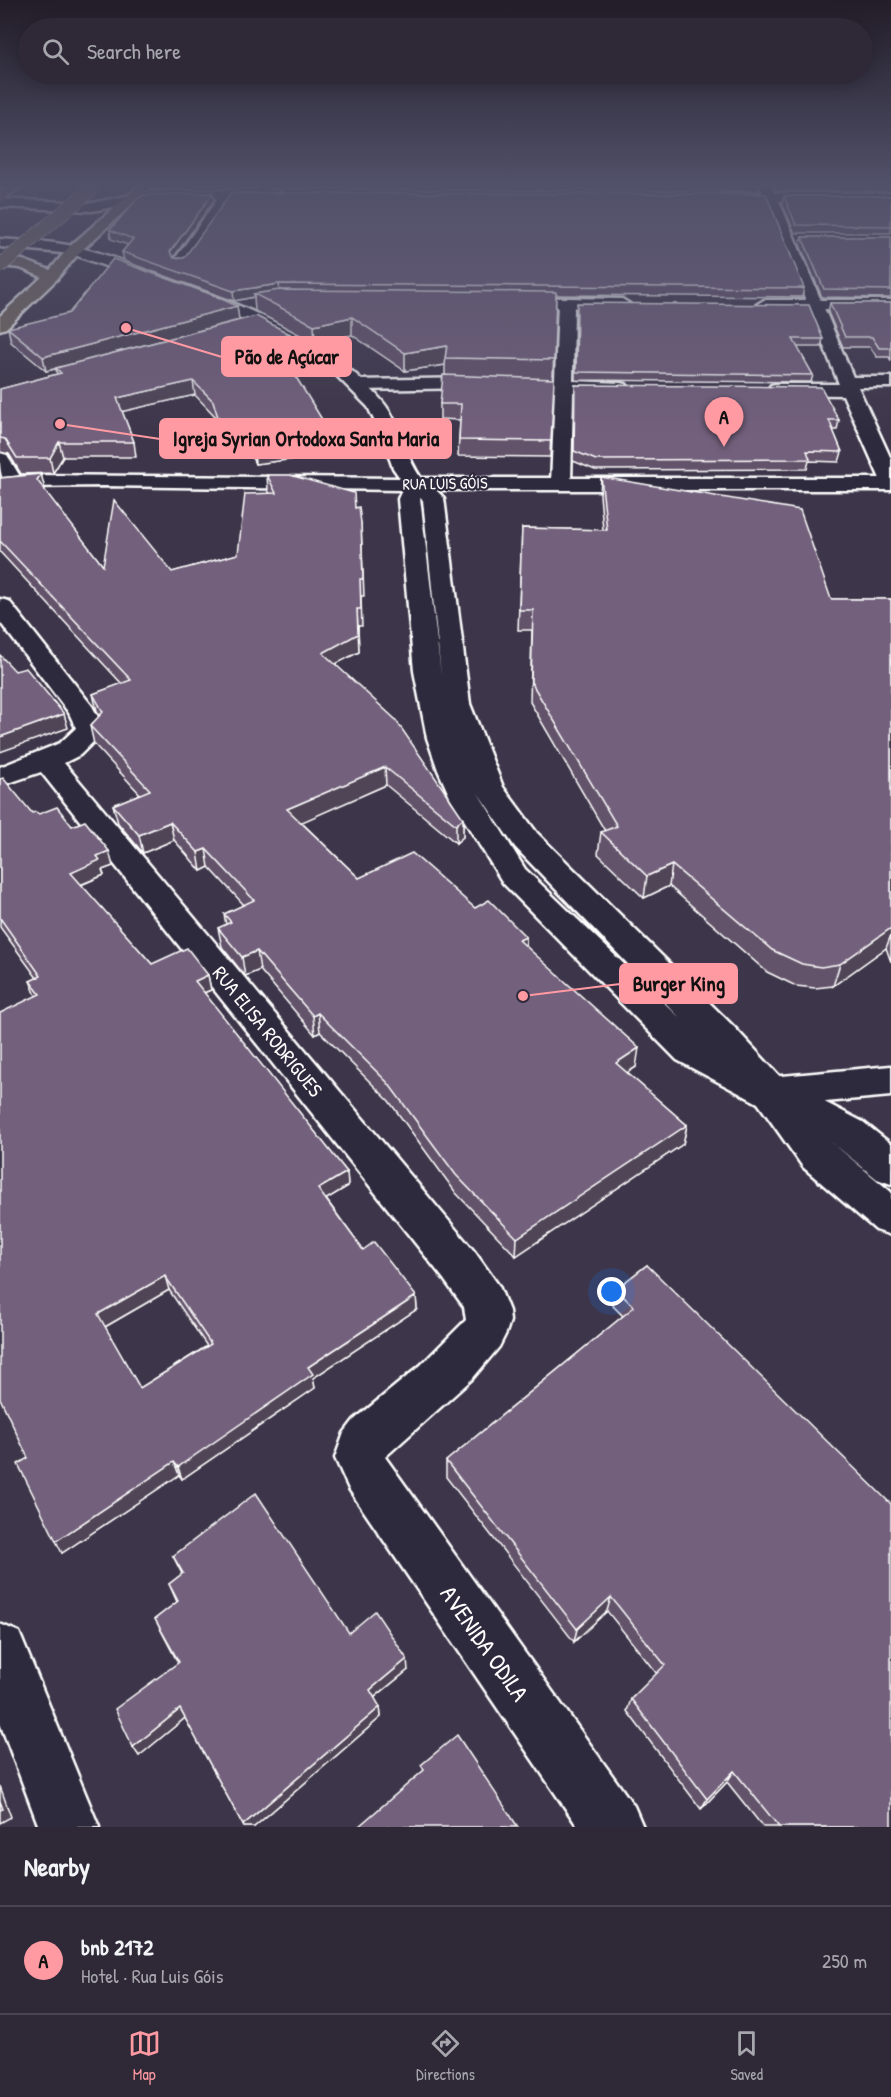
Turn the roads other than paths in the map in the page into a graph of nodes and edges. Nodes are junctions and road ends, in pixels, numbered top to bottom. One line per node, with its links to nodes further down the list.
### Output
1 (38, 270): 6 (highway)
2 (57, 270): 6 (highway)
3 (134, 270): 14 (street)
4 (167, 270): 9 (street)
5 (801, 270): 12 (street)
6 (52, 276): 16 (highway)
7 (496, 302): 8 (street)
8 (566, 303): 10 (street); 22 (street)
9 (253, 304): 14 (street); 18 (street)
10 (637, 304)
11 (743, 304): 12 (street)
12 (816, 305): 13 (street); 21 (street)
13 (891, 305)
14 (233, 308): 15 (street)
15 (261, 321): 17 (street); 18 (street)
16 (0, 325)
17 (232, 328)
18 (342, 371): 20 (street)
19 (891, 382): 21 (street)
20 (358, 385): 22 (street); 29 (street)
21 (849, 386): 24 (street); 26 (street)
22 (564, 387): 23 (street); 27 (street)
23 (632, 388)
24 (755, 389)
25 (0, 459): 28 (street)
26 (891, 482): 27 (street, RUA LUIS GÓIS)
27 (561, 483): 29 (street, RUA LUIS GÓIS)
28 (7, 484): 29 (street, RUA LUIS GÓIS)
29 (415, 484): 34 (street)
30 (0, 606): 31 (street)
31 (46, 760): 32 (street); 37 (street, RUA ELISA RODRIGUES)
32 (0, 777)
33 (891, 1081): 34 (street)
34 (771, 1092): 35 (street); 36 (street)
35 (891, 1167)
36 (891, 1217)
37 (359, 1458): 40 (street, AVENIDA ODILA)
38 (0, 1651): 39 (street)
39 (69, 1827)
40 (614, 1827)

